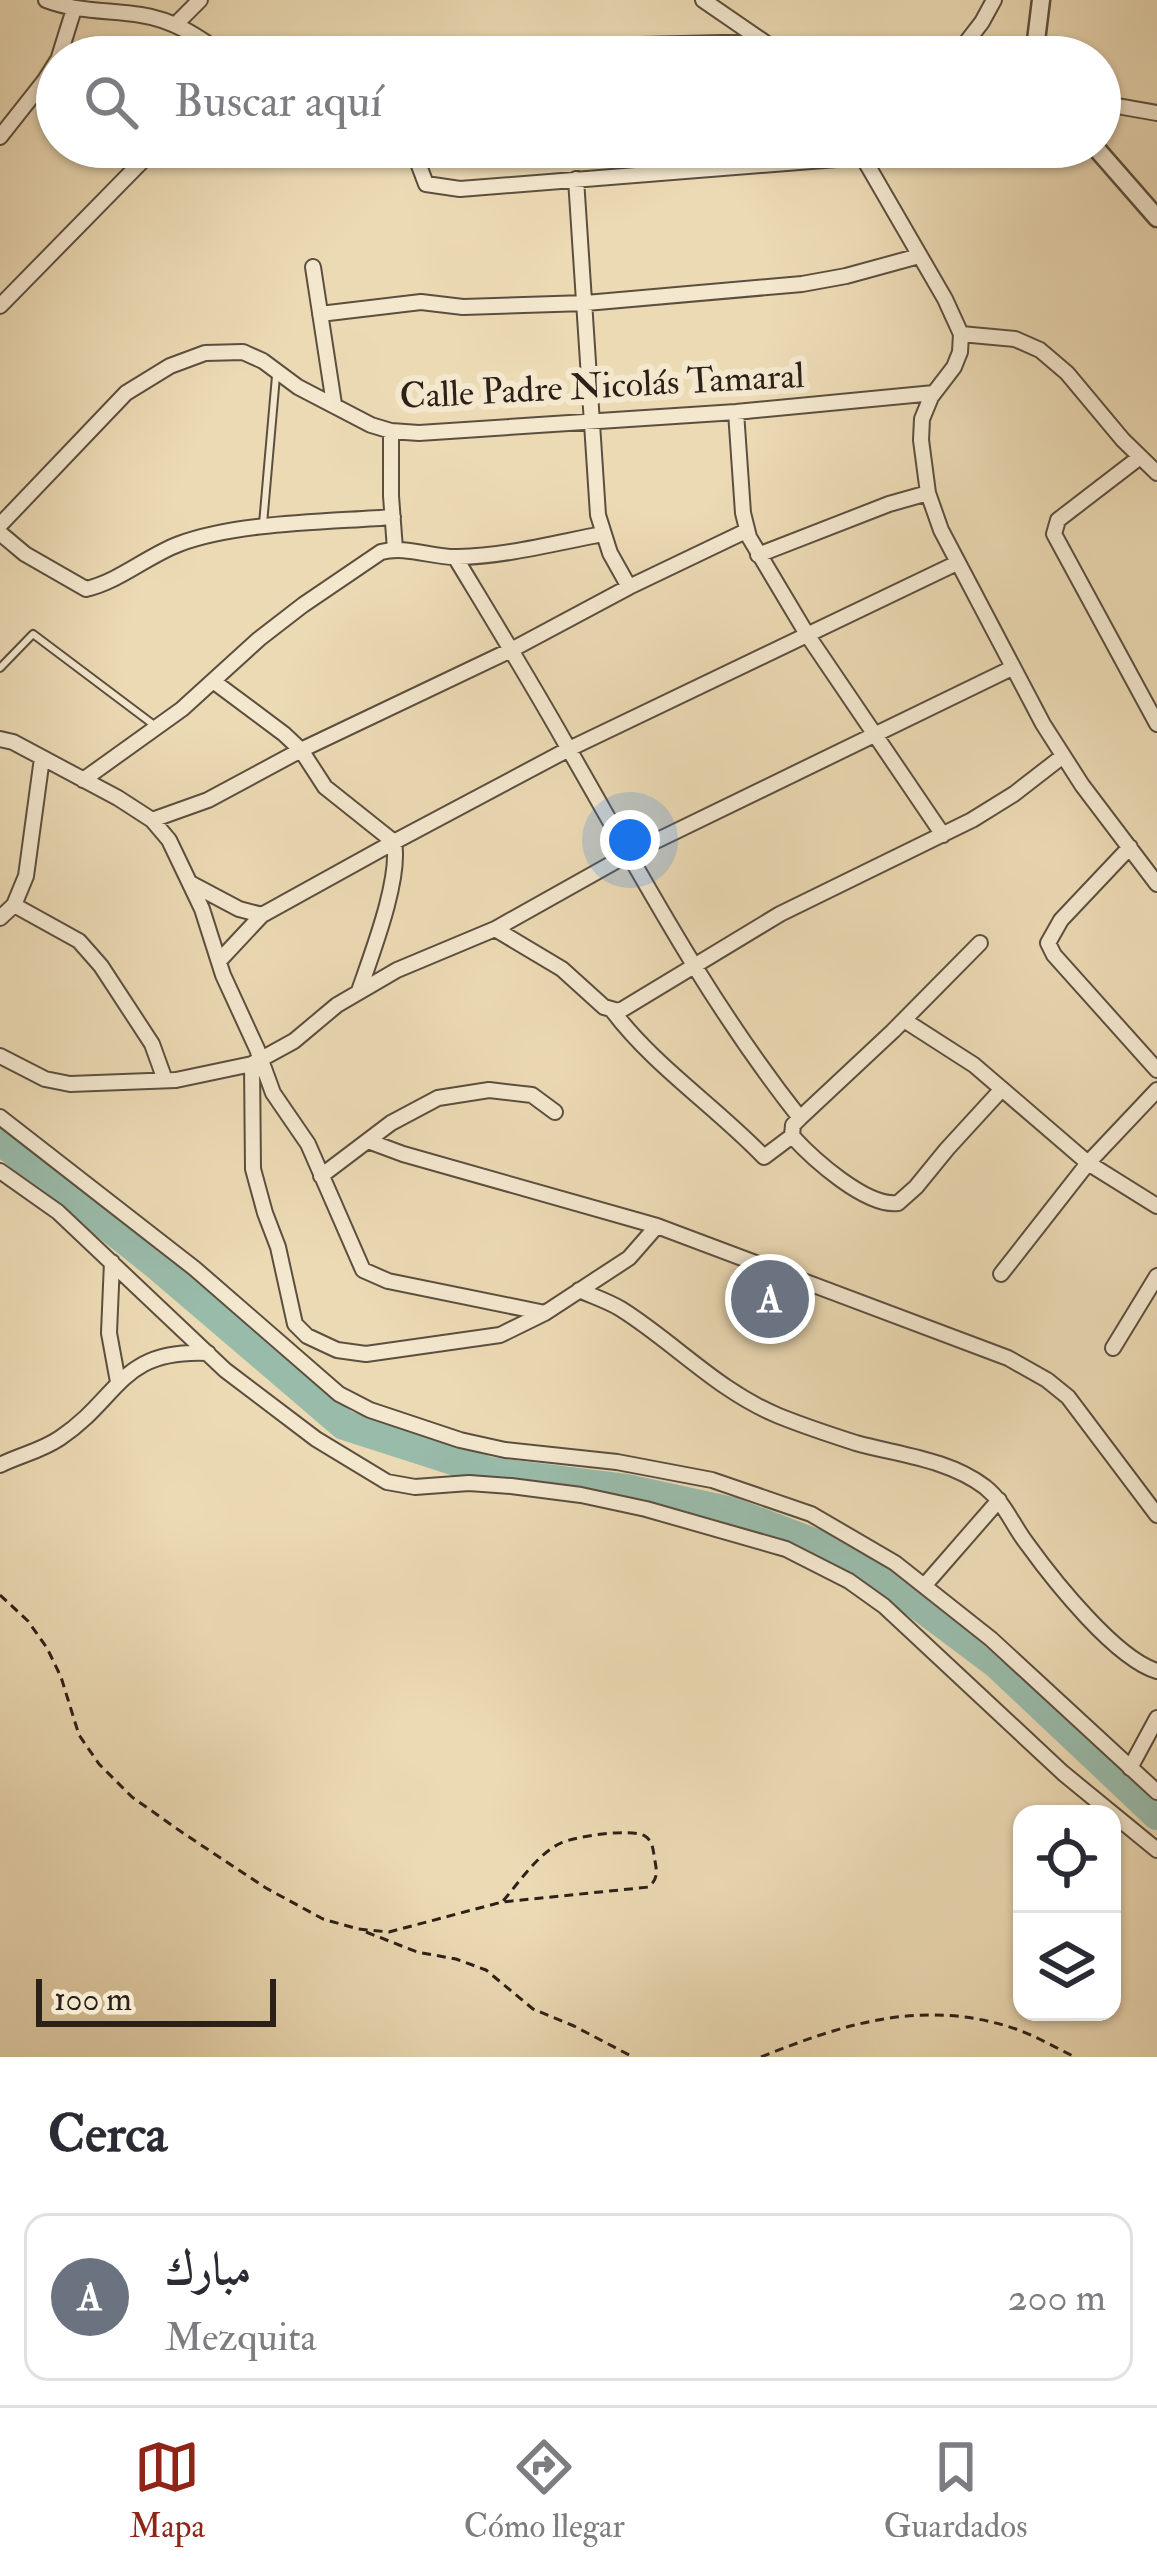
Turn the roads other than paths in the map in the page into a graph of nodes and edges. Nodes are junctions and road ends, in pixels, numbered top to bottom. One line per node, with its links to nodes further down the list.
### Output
1 (46, 0): 6 (street)
2 (200, 0): 7 (street)
3 (703, 0): 10 (street)
4 (994, 0): 11 (street)
5 (1041, 0): 12 (street)
6 (74, 9): 7 (street); 8 (street)
7 (176, 24): 9 (street)
8 (65, 36)
9 (195, 36)
10 (754, 36)
11 (972, 36)
12 (1037, 36)
13 (36, 91): 16 (street)
14 (1121, 106): 15 (street)
15 (1157, 112)
16 (0, 136)
17 (135, 168): 27 (street)
18 (419, 168): 22 (street)
19 (692, 168): 22 (street)
20 (869, 168): 24 (street)
21 (1113, 168): 23 (street)
22 (576, 179): 26 (street)
23 (1157, 218)
24 (919, 256): 26 (street); 29 (street)
25 (313, 267): 28 (street)
26 (586, 303): 28 (street); 34 (street)
27 (0, 306)
28 (320, 314): 32 (street)
29 (961, 334): 31 (street); 36 (street)
30 (276, 372): 32 (street, Calle Padre Nicolás Tamaral); 40 (lane); 41 (street, Calle Padre Nicolás Tamaral)
31 (934, 393): 33 (street, Calle Padre Nicolás Tamaral); 38 (street)
32 (334, 404): 35 (street, Calle Padre Nicolás Tamaral)
33 (736, 412): 34 (street, Calle Padre Nicolás Tamaral); 42 (street)
34 (591, 423): 35 (street, Calle Padre Nicolás Tamaral); 43 (street)
35 (391, 431): 39 (street)
36 (1140, 457): 37 (street); 54 (street)
37 (1157, 473)
38 (928, 493): 45 (street); 47 (street)
39 (392, 517): 40 (street); 44 (street)
40 (262, 528): 41 (street)
41 (0, 529)
42 (746, 531): 45 (street); 48 (street)
43 (603, 534): 46 (street); 48 (street)
44 (395, 549): 46 (street); 53 (street)
45 (758, 555): 49 (street)
46 (455, 557): 50 (street)
47 (957, 563): 49 (street); 52 (street)
48 (628, 587): 50 (street)
49 (808, 636): 56 (street); 58 (street)
50 (512, 650): 58 (street); 59 (street)
51 (0, 668): 55 (lane)
52 (1012, 668): 56 (street); 60 (street)
53 (213, 681): 55 (street); 59 (street)
54 (1157, 724)
55 (157, 727): 62 (street)
56 (874, 736): 64 (street); 67 (street)
57 (0, 739): 61 (street)
58 (569, 749): 65 (street); 67 (street)
59 (301, 750): 63 (street); 65 (street)
60 (1063, 756): 64 (street); 66 (street)
61 (42, 758): 62 (street); 70 (street)
62 (83, 780): 63 (street)
63 (152, 820): 68 (street)
64 (943, 835): 76 (street)
65 (394, 842): 71 (street); 77 (street)
66 (1130, 847): 69 (street); 82 (street)
67 (627, 855): 73 (street); 76 (street)
68 (189, 882): 71 (street); 75 (street)
69 (1157, 884)
70 (14, 905): 72 (street); 83 (street)
71 (262, 915): 75 (street)
72 (0, 918)
73 (495, 929): 77 (street); 78 (street)
74 (980, 943): 79 (street)
75 (218, 961): 81 (street)
76 (692, 967): 78 (street); 88 (street)
77 (359, 991): 81 (street)
78 (612, 1010): 89 (street)
79 (904, 1020): 84 (street); 88 (street)
80 (0, 1056): 83 (street)
81 (256, 1062): 83 (street); 93 (street); 100 (street)
82 (1157, 1070)
83 (165, 1081)
84 (1002, 1089): 89 (street); 91 (street)
85 (1157, 1090): 91 (street)
86 (555, 1112): 90 (street)
87 (0, 1117): 107 (street)
88 (800, 1118): 89 (street)
89 (792, 1136)
90 (368, 1141): 93 (street); 95 (street)
91 (1088, 1163): 94 (street); 97 (street)
92 (0, 1171): 96 (street)
93 (321, 1176): 100 (street)
94 (1157, 1206)
95 (657, 1226): 99 (street); 106 (street)
96 (112, 1262): 102 (street); 103 (street)
97 (1001, 1274)
98 (1157, 1276): 101 (street)
99 (579, 1290): 100 (street); 105 (street)
100 (544, 1312)
101 (1113, 1348)
102 (208, 1354): 103 (street); 112 (street)
103 (118, 1382): 104 (street)
104 (0, 1465)
105 (999, 1500): 107 (street); 108 (street)
106 (1157, 1515)
107 (924, 1586): 110 (street)
108 (1157, 1671)
109 (1157, 1718): 110 (street)
110 (1130, 1768): 111 (street)
111 (1157, 1792)
112 (1157, 1850)

